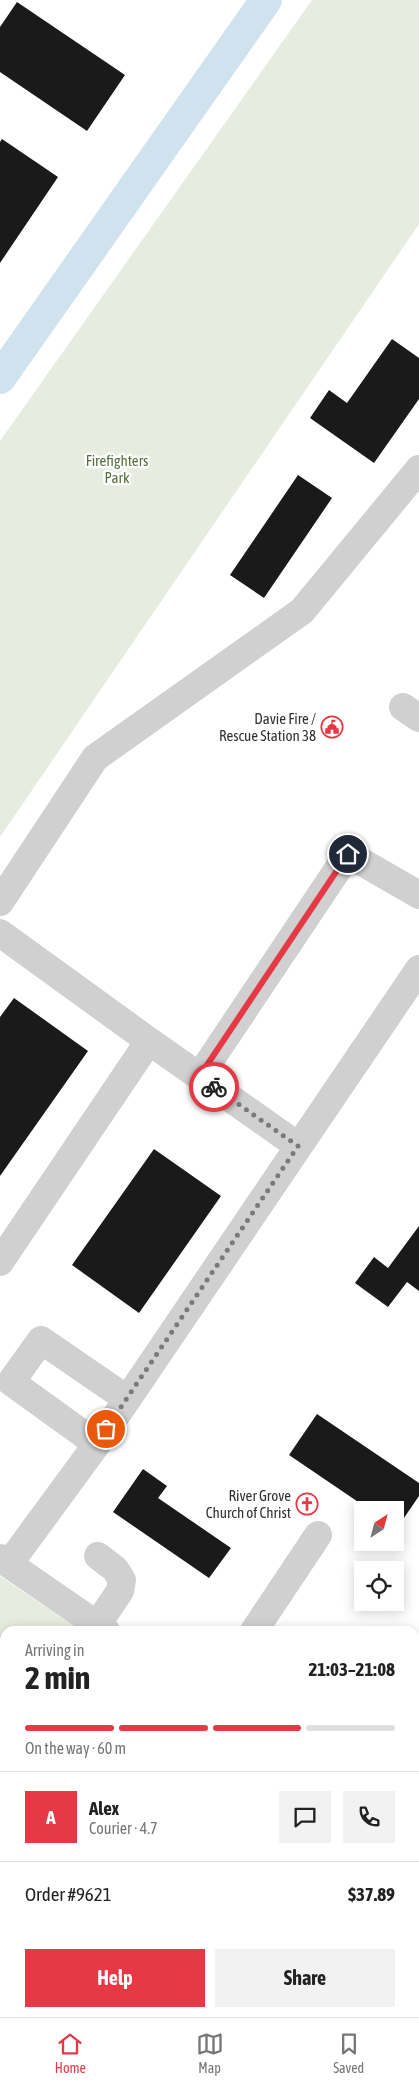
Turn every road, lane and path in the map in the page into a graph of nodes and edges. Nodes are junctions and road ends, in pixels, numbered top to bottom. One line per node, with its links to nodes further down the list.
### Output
1 (417, 475): 3 (street)
2 (419, 895): 7 (street)
3 (0, 902)
4 (0, 933): 6 (street)
5 (419, 969): 8 (street)
6 (148, 1041): 7 (street); 9 (street)
7 (199, 1077): 8 (street)
8 (298, 1146): 10 (street)
9 (0, 1262)
10 (126, 1399): 11 (street); 11 (street)
11 (96, 1444): 14 (street)
12 (318, 1536): 17 (street)
13 (98, 1556): 16 (street)
14 (4, 1561): 15 (street)
15 (98, 1626)
16 (102, 1626)
17 (257, 1626)

